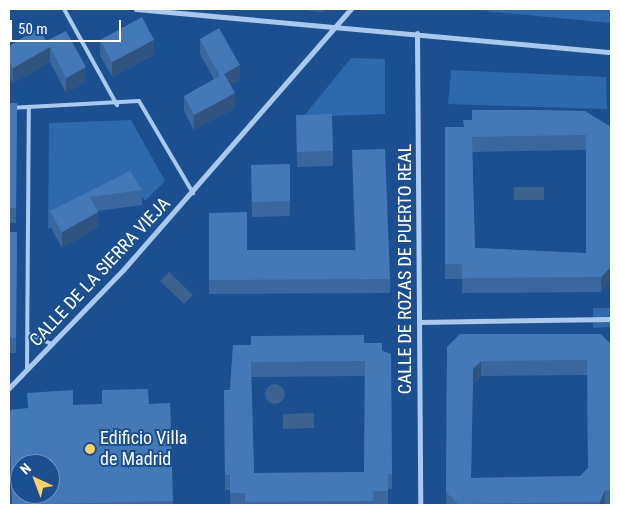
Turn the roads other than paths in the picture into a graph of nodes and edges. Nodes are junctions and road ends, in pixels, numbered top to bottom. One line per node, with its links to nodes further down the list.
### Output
1 (64, 9): 9 (lane)
2 (136, 9): 5 (street)
3 (201, 9): 5 (street)
4 (351, 9): 6 (street, CALLE DE LA SIERRA VIEJA)
5 (200, 15): 6 (street)
6 (338, 26): 7 (street); 12 (street, CALLE DE LA SIERRA VIEJA)
7 (417, 33): 8 (street); 14 (street, CALLE DE ROZAS DE PUERTO REAL)
8 (611, 52)
9 (117, 105): 11 (lane, CALLE DE LA SIERRA VIEJA); 12 (lane, CALLE DE LA SIERRA VIEJA)
10 (9, 108): 11 (lane, CALLE DE LA SIERRA VIEJA)
11 (29, 108): 15 (lane, CALLE DE LA SIERRA VIEJA)
12 (193, 193): 16 (street, CALLE DE LA SIERRA VIEJA)
13 (611, 319): 14 (street)
14 (419, 322): 19 (street, CALLE DE ROZAS DE PUERTO REAL)
15 (29, 334): 16 (lane); 17 (lane, CALLE DE LA SIERRA VIEJA)
16 (51, 344): 17 (street, CALLE DE LA SIERRA VIEJA)
17 (27, 370): 18 (street, CALLE DE LA SIERRA VIEJA)
18 (9, 388)
19 (420, 505)

